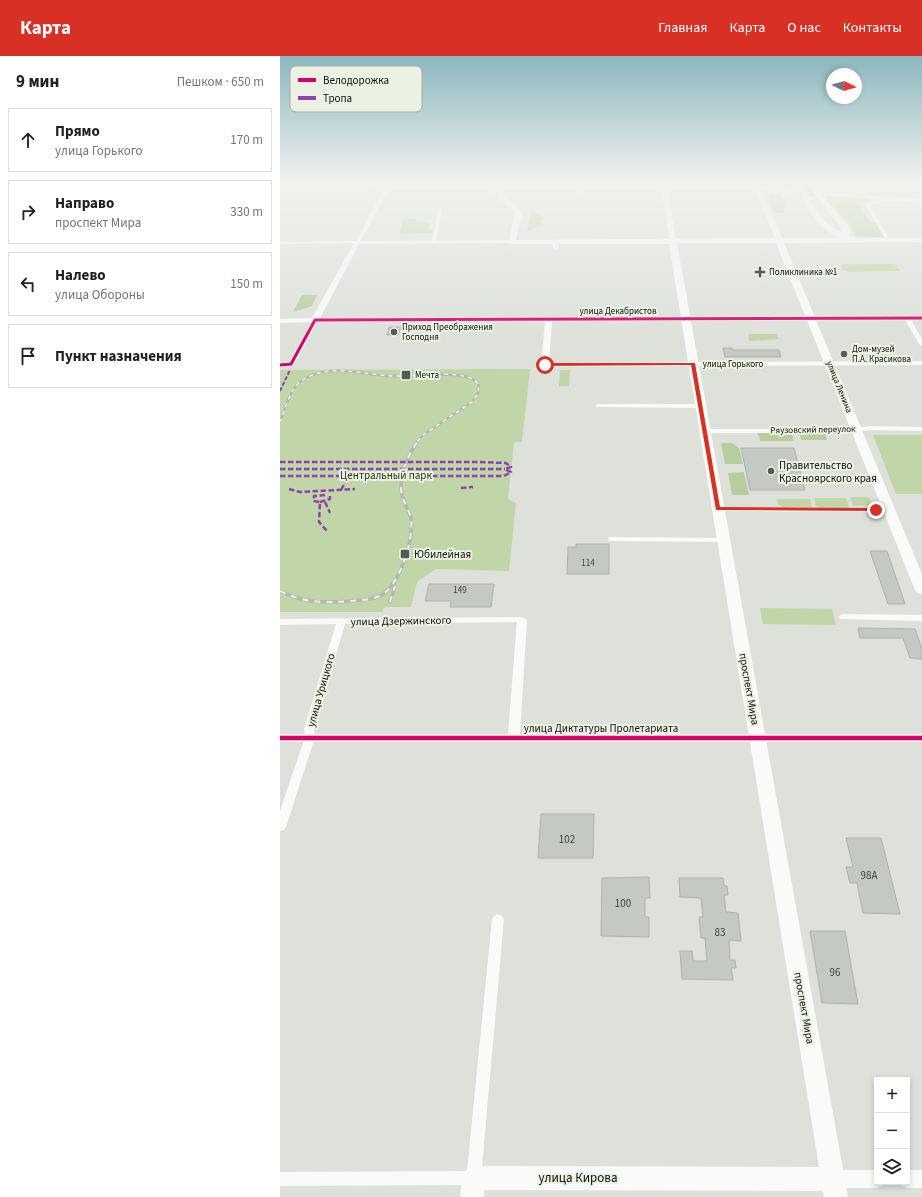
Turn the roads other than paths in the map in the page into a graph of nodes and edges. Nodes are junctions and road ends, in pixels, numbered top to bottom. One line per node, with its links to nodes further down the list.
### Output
1 (361, 233): 15 (street)
2 (436, 233): 16 (street)
3 (514, 233): 17 (main road)
4 (672, 233): 18 (main road, проспект Мира)
5 (776, 233): 14 (main road, улица Ленина)
6 (838, 233): 9 (main road)
7 (846, 233): 9 (main road)
8 (884, 233): 12 (street)
9 (845, 236): 10 (main road); 11 (main road)
10 (813, 240): 11 (main road); 14 (main road)
11 (872, 240): 12 (main road)
12 (888, 240): 13 (main road)
13 (922, 240)
14 (779, 241): 18 (main road); 24 (main road, улица Ленина)
15 (356, 242): 16 (main road); 19 (street); 20 (main road)
16 (434, 242): 17 (main road)
17 (512, 242): 18 (main road)
18 (673, 242): 23 (main road, проспект Мира)
19 (280, 243)
20 (322, 305): 25 (main road); 26 (main road)
21 (907, 318): 22 (street, улица Декабристов); 24 (street, улица Декабристов); 28 (street)
22 (922, 318)
23 (686, 319): 24 (street, улица Декабристов); 27 (street, улица Декабристов); 31 (main road, проспект Мира)
24 (811, 319): 29 (main road, улица Ленина)
25 (280, 320): 26 (main road, улица Декабристов)
26 (315, 320): 27 (street, улица Декабристов); 32 (street)
27 (549, 320): 31 (street, улица Горького)
28 (922, 344)
29 (829, 363): 30 (main road, улица Горького); 31 (main road, улица Горького); 36 (main road, улица Ленина)
30 (922, 363)
31 (693, 364): 34 (main road, проспект Мира)
32 (280, 366)
33 (598, 406): 34 (street)
34 (700, 406): 37 (main road, проспект Мира)
35 (922, 429): 36 (street, Ряузовский переулок)
36 (856, 430): 37 (street, Ряузовский переулок); 39 (main road, улица Ленина)
37 (704, 431): 38 (main road, проспект Мира)
38 (718, 509): 39 (street); 41 (main road, проспект Мира)
39 (889, 510): 42 (main road, улица Ленина)
40 (612, 539): 41 (street)
41 (723, 540): 51 (main road, проспект Мира)
42 (922, 590)
43 (843, 617): 44 (street)
44 (922, 618)
45 (522, 620): 47 (street, улица Дзержинского); 49 (street)
46 (280, 622): 47 (street, улица Дзержинского)
47 (341, 622): 48 (street, улица Урицкого)
48 (310, 737): 49 (street, улица Диктатуры Пролетариата); 50 (street, улица Диктатуры Пролетариата); 53 (street, улица Урицкого)
49 (514, 737): 51 (street, улица Диктатуры Пролетариата)
50 (280, 738)
51 (757, 738): 52 (street, улица Диктатуры Пролетариата); 60 (main road, проспект Мира)
52 (922, 738)
53 (280, 827)
54 (498, 919): 59 (street)
55 (280, 1179): 59 (street, улица Кирова)
56 (910, 1179): 57 (street)
57 (922, 1179)
58 (874, 1180): 60 (street, улица Кирова)
59 (473, 1188): 60 (main road, улица Кирова)
60 (835, 1188)

